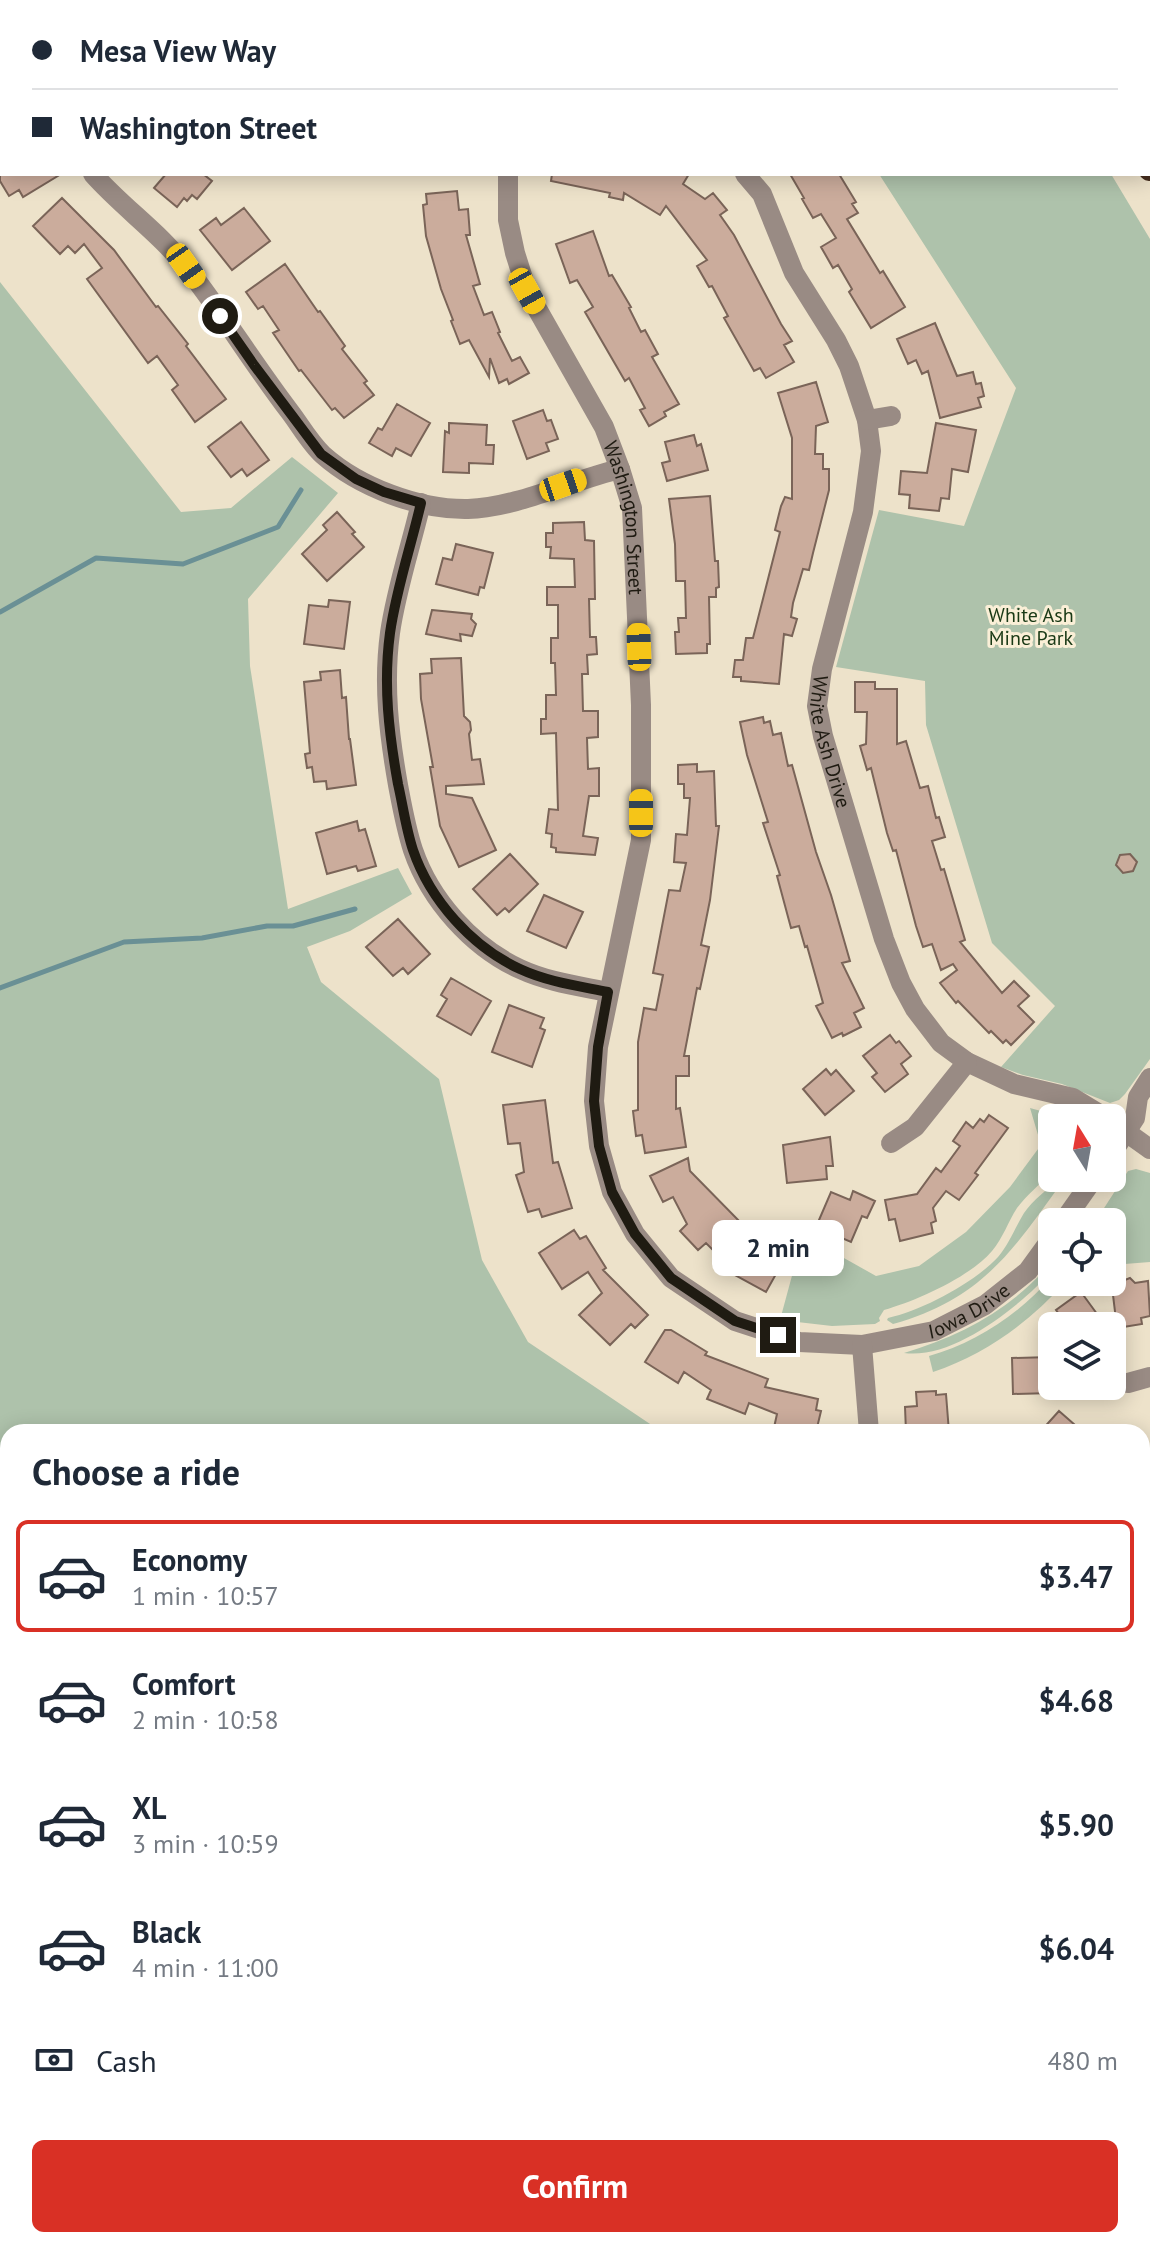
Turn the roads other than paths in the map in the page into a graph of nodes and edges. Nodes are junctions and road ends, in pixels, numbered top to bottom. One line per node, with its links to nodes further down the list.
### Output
1 (95, 176): 7 (street)
2 (508, 176): 6 (street, Washington Street)
3 (747, 176): 5 (street, White Ash Drive)
4 (891, 416): 5 (street)
5 (867, 420): 9 (street, White Ash Drive)
6 (620, 469): 7 (street); 8 (street, Washington Street)
7 (421, 503): 8 (street)
8 (608, 992): 16 (street, Washington Street)
9 (967, 1062): 11 (street, White Ash Drive); 13 (street)
10 (1150, 1078): 12 (street)
11 (1083, 1104)
12 (1131, 1119): 14 (street)
13 (891, 1143)
14 (1150, 1149)
15 (1038, 1257): 16 (street, Iowa Drive)
16 (862, 1345): 19 (street)
17 (1150, 1377): 18 (street)
18 (1128, 1383)
19 (868, 1424)

